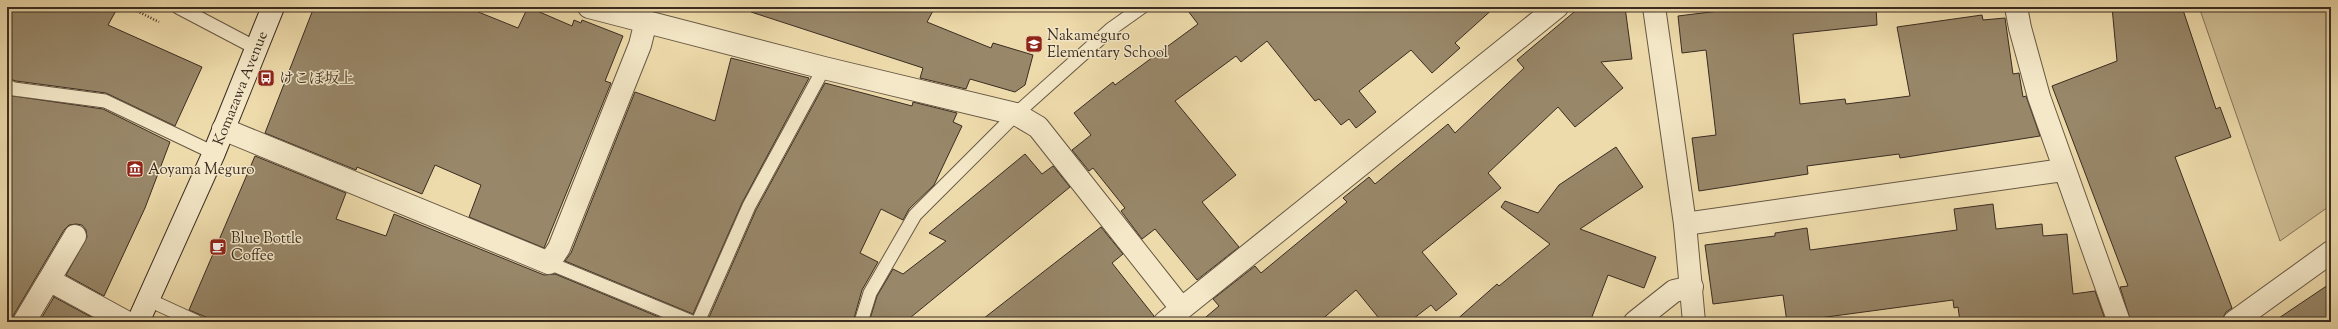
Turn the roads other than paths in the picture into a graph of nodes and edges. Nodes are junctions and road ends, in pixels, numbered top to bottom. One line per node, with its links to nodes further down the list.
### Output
1 (178, 7): 9 (lane)
2 (273, 7): 9 (street, Komazawa Avenue)
3 (589, 7): 8 (street)
4 (1142, 7): 12 (lane)
5 (1557, 7): 23 (street)
6 (1654, 7): 16 (street)
7 (2016, 7): 15 (street)
8 (646, 21): 10 (street); 19 (street)
9 (256, 48): 13 (street, Komazawa Avenue)
10 (824, 68): 12 (street); 29 (lane)
11 (7, 86): 14 (lane)
12 (1016, 114): 23 (street); 30 (lane)
13 (223, 129): 14 (street, Komazawa Avenue); 19 (street)
14 (214, 153): 22 (street, Komazawa Avenue)
15 (2063, 170): 16 (street); 33 (street)
16 (1685, 224): 21 (street)
17 (75, 236): 20 (street)
18 (2331, 254): 34 (street)
19 (549, 263): 28 (lane)
20 (49, 280): 24 (street); 25 (street)
21 (1692, 287): 31 (street); 32 (street)
22 (149, 300): 26 (street, Komazawa Avenue); 27 (lane)
23 (1173, 315)
24 (24, 322)
25 (126, 322)
26 (138, 322)
27 (197, 322)
28 (692, 322)
29 (698, 322)
30 (861, 322)
31 (1635, 322)
32 (1694, 322)
33 (2119, 322)
34 (2234, 322)

